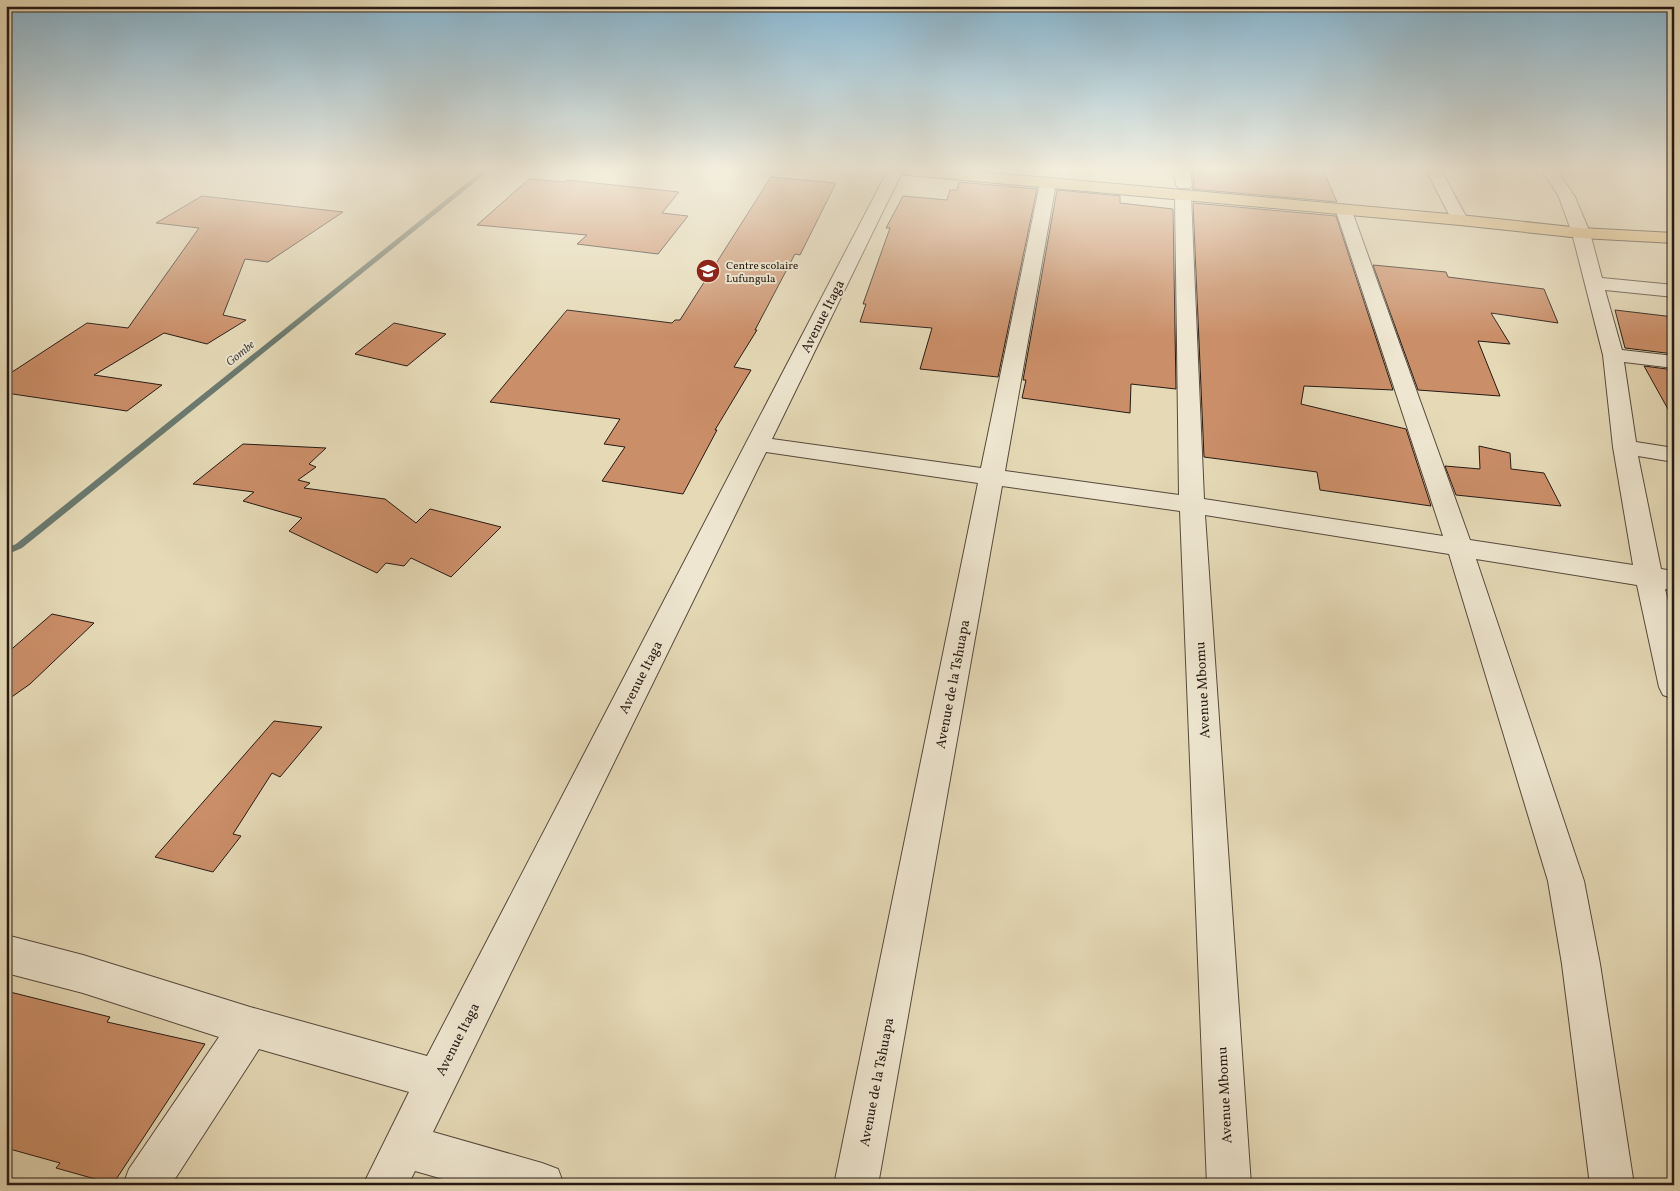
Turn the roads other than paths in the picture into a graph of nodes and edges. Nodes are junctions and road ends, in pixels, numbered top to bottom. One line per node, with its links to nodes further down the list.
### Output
1 (868, 226): 13 (street, Avenue Itaga)
2 (1040, 226): 16 (street, Avenue de la Tshuapa)
3 (1184, 226): 17 (street, Avenue Mbomu)
4 (1349, 226): 18 (street)
5 (1566, 226): 6 (main road)
6 (1579, 227): 7 (main road); 8 (main road); 9 (street)
7 (1674, 228)
8 (1674, 238)
9 (1595, 283): 10 (street); 11 (street)
10 (1674, 290)
11 (1613, 355): 12 (street); 14 (street)
12 (1674, 362)
13 (757, 444): 16 (street); 24 (street, Avenue Itaga)
14 (1624, 447): 15 (street); 19 (street)
15 (1674, 455)
16 (992, 478): 17 (street); 29 (street, Avenue de la Tshuapa)
17 (1192, 505): 18 (street); 30 (street, Avenue Mbomu)
18 (1459, 546): 19 (street); 31 (street)
19 (1649, 577): 20 (street); 21 (street)
20 (1674, 581)
21 (1674, 687)
22 (6, 954): 23 (street)
23 (250, 1027): 24 (street); 26 (street)
24 (437, 1079): 25 (street, Avenue Itaga)
25 (404, 1146): 27 (street, Avenue Itaga); 28 (street)
26 (145, 1185)
27 (385, 1185)
28 (542, 1185)
29 (856, 1185)
30 (1229, 1185)
31 (1612, 1185)

